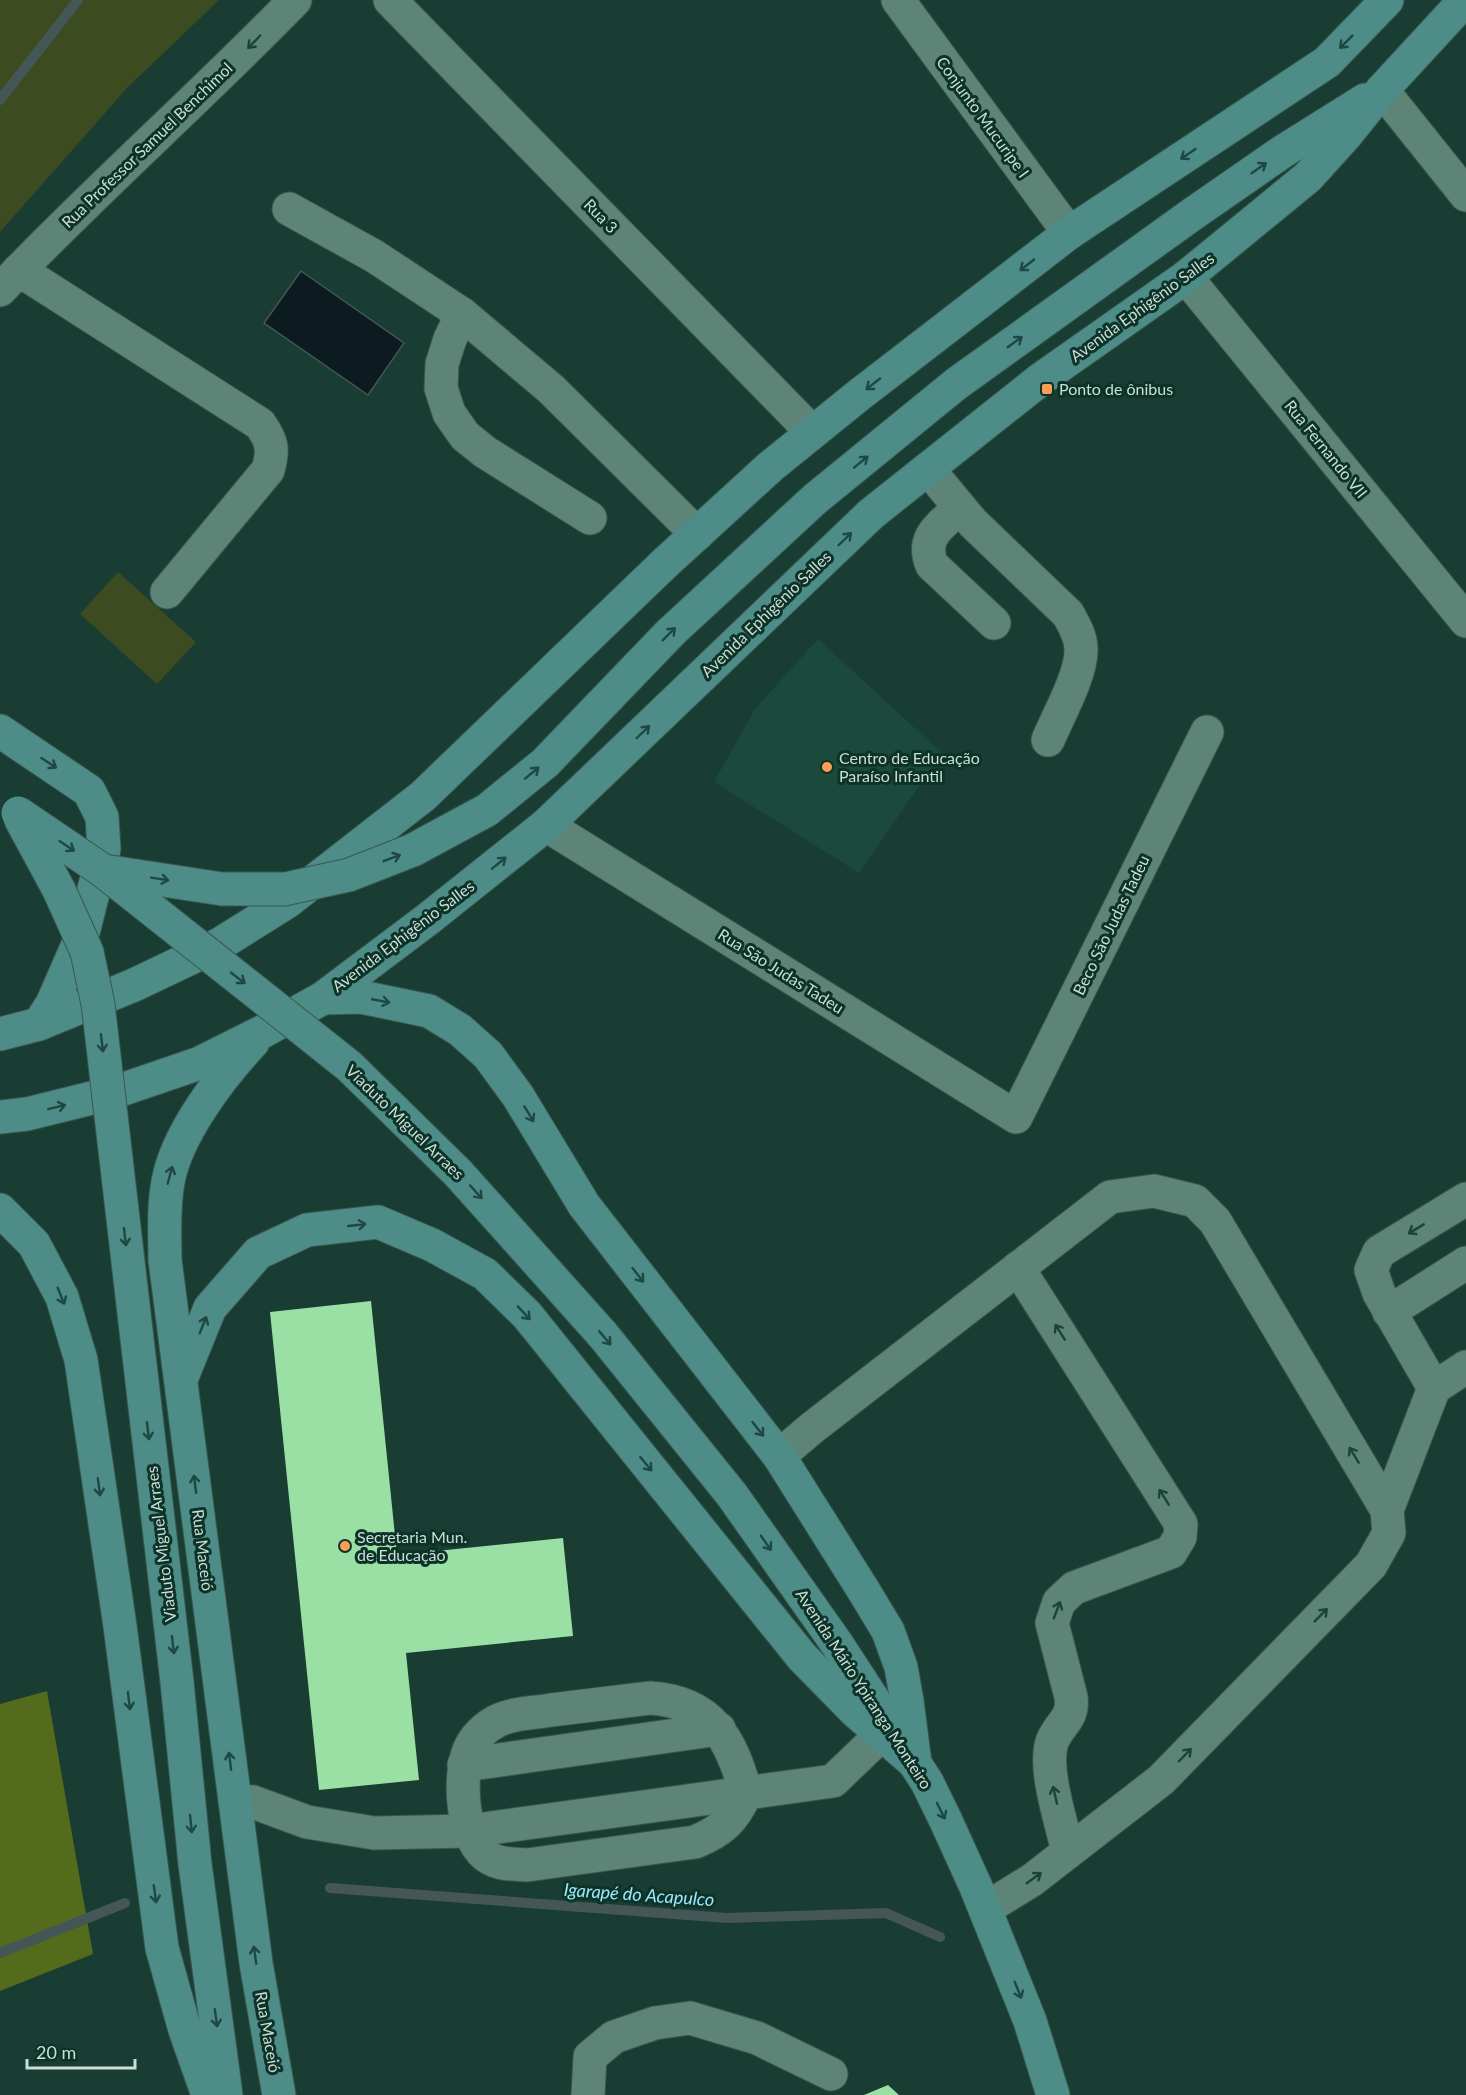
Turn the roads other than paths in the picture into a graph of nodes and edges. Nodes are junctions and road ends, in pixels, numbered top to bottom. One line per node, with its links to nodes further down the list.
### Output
1 (295, 0): 11 (street, Rua Professor Samuel Benchimol, one-way to 11)
2 (390, 0): 13 (street, Rua 3)
3 (898, 0): 9 (street, Conjunto Mucuripe I)
4 (1387, 0): 9 (main road, one-way to 9)
5 (1465, 0): 6 (main road, Avenida Ephigênio Salles)
6 (1383, 90): 7 (street); 10 (main road, Avenida Ephigênio Salles); 26 (main road, one-way to 6, bridge)
7 (1466, 195)
8 (289, 209): 12 (street)
9 (1069, 233): 13 (main road, one-way to 13)
10 (1186, 277): 14 (main road, Avenida Ephigênio Salles); 19 (street, Rua Fernando VII)
11 (10, 280): 18 (street)
12 (462, 314): 16 (street); 17 (street)
13 (812, 432): 17 (main road)
14 (928, 469): 15 (street); 25 (main road, Avenida Ephigênio Salles, one-way to 14)
15 (960, 508): 20 (street); 23 (street)
16 (590, 518)
17 (697, 534): 28 (main road)
18 (167, 592)
19 (1466, 621)
20 (994, 623)
21 (0, 731): 28 (main road, one-way to 28)
22 (1207, 732): 32 (street, Beco São Judas Tadeu)
23 (1047, 740)
24 (9, 807): 26 (main road, Viaduto Miguel Arraes, one-way to 26, bridge); 53 (main road, Viaduto Miguel Arraes, one-way to 53, bridge)
25 (546, 825): 27 (main road, Avenida Ephigênio Salles, one-way to 25); 32 (street, Rua São Judas Tadeu)
26 (102, 870): 42 (main road, Viaduto Miguel Arraes, one-way to 42, bridge)
27 (322, 998): 29 (main road, Avenida Ephigênio Salles); 41 (main road, one-way to 41)
28 (39, 1024): 30 (main road)
29 (262, 1032): 31 (main road, Avenida Ephigênio Salles, one-way to 29); 39 (main road, Rua Maceió, one-way to 29)
30 (0, 1034)
31 (0, 1117)
32 (1016, 1117)
33 (1466, 1199): 37 (street, one-way to 37)
34 (0, 1210): 52 (main road, one-way to 52)
35 (1466, 1263): 37 (street)
36 (1018, 1268): 41 (street); 43 (street, one-way to 36); 49 (street, one-way to 36)
37 (1389, 1312): 40 (street)
38 (1466, 1367): 40 (street)
39 (181, 1379): 44 (main road, one-way to 44); 47 (main road, Rua Maceió, one-way to 39)
40 (1434, 1388): 43 (street)
41 (779, 1456): 45 (main road)
42 (732, 1495): 45 (main road, Avenida Mário Ypiranga Monteiro, one-way to 45)
43 (1387, 1510): 49 (street, one-way to 43)
44 (881, 1735): 45 (main road); 46 (street)
45 (915, 1763): 50 (main road, Avenida Mário Ypiranga Monteiro, one-way to 50)
46 (746, 1793): 48 (street); 48 (street)
47 (235, 1801): 48 (street); 54 (main road, Rua Maceió, one-way to 47)
48 (469, 1831)
49 (1068, 1852): 50 (street, one-way to 49)
50 (985, 1909): 56 (main road, Avenida Mário Ypiranga Monteiro, one-way to 56)
51 (831, 2074): 55 (street)
52 (208, 2095)
53 (226, 2095)
54 (279, 2095)
55 (588, 2095)
56 (1053, 2095)

